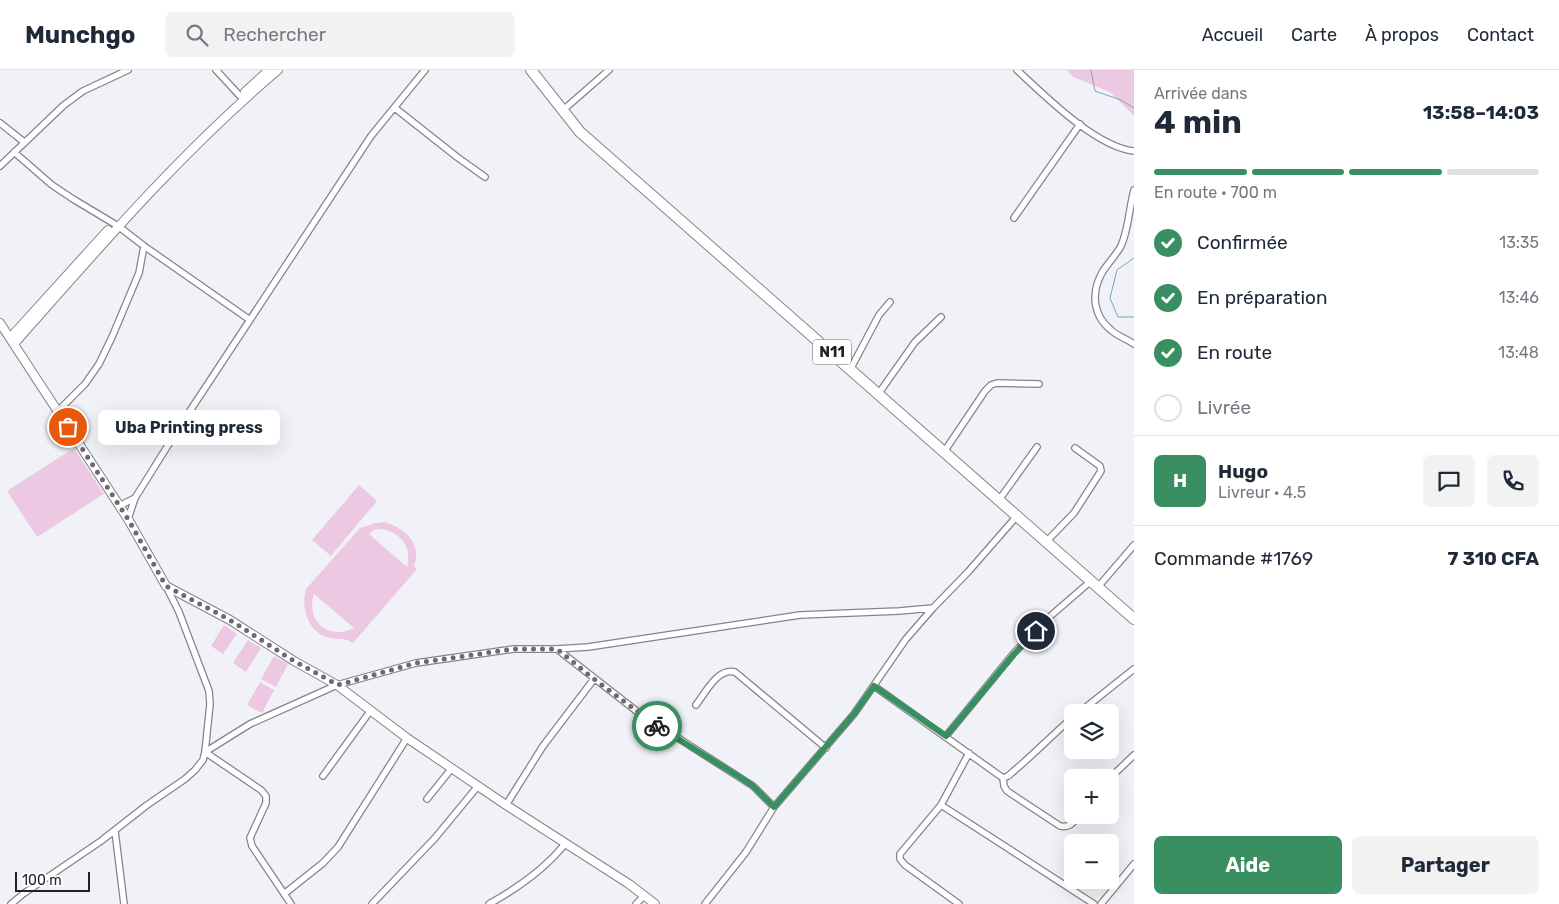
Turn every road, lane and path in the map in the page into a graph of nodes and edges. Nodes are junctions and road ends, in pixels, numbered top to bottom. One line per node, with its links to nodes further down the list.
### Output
1 (128, 70): 15 (street)
2 (216, 70): 10 (street)
3 (269, 70): 10 (street)
4 (278, 70): 22 (street)
5 (425, 70): 11 (street)
6 (531, 70): 9 (highway, N11)
7 (609, 70): 12 (street)
8 (1017, 70): 14 (street)
9 (537, 75): 12 (highway, N11)
10 (240, 96): 22 (street)
11 (395, 108): 19 (street); 26 (street)
12 (562, 111): 31 (highway, N11)
13 (0, 123): 15 (street)
14 (1080, 124): 16 (street); 21 (street)
15 (24, 142): 17 (street)
16 (1134, 151)
17 (14, 152): 18 (street); 22 (street)
18 (0, 166)
19 (485, 176)
20 (1134, 190): 30 (street)
21 (1014, 218)
22 (116, 225): 23 (street); 28 (street); 29 (street)
23 (144, 246): 26 (street); 34 (street)
24 (890, 302): 31 (street)
25 (942, 317): 33 (street)
26 (250, 320): 38 (street)
27 (1, 325): 28 (street); 29 (street)
28 (21, 325): 29 (street)
29 (12, 341): 34 (street)
30 (1134, 344)
31 (851, 368): 33 (highway, N11)
32 (1039, 384): 37 (street)
33 (879, 393): 37 (highway, N11)
34 (58, 411): 40 (street)
35 (1037, 447): 39 (street)
36 (1075, 448): 43 (street)
37 (944, 452): 39 (highway, N11)
38 (135, 498): 40 (street); 42 (street)
39 (999, 500): 41 (highway, N11)
40 (119, 506): 42 (street)
41 (1017, 516): 43 (highway, N11); 47 (street)
42 (128, 519): 46 (street)
43 (1046, 542): 45 (highway, N11)
44 (1134, 545): 45 (street)
45 (1095, 584): 48 (highway, N11); 58 (street)
46 (166, 586): 52 (street); 61 (street)
47 (932, 608): 49 (street); 53 (street)
48 (1134, 618)
49 (557, 649): 51 (street); 52 (street)
50 (1134, 669): 54 (street)
51 (594, 679): 70 (street); 72 (street)
52 (338, 685): 56 (street); 61 (street)
53 (874, 686): 58 (street); 60 (street)
54 (1090, 704)
55 (696, 705): 60 (street)
56 (371, 710): 59 (street); 66 (street)
57 (1064, 725): 67 (street)
58 (946, 736): 62 (street)
59 (407, 738): 64 (street); 77 (street)
60 (826, 748): 72 (street)
61 (205, 752): 74 (street); 77 (street)
62 (969, 753): 67 (street); 71 (street)
63 (1133, 758): 65 (street)
64 (452, 768): 68 (street); 69 (street)
65 (1119, 770)
66 (324, 776)
67 (1003, 778): 73 (street)
68 (478, 786): 70 (street); 82 (street)
69 (428, 800)
70 (506, 805): 75 (street)
71 (941, 805): 87 (street); 88 (street)
72 (774, 807): 86 (street)
73 (1073, 824)
74 (115, 831): 79 (street); 80 (street)
75 (566, 844): 78 (street); 83 (street)
76 (1134, 864): 89 (street)
77 (284, 894): 81 (street)
78 (644, 896): 84 (street); 85 (street)
79 (11, 904)
80 (124, 904)
81 (291, 904)
82 (372, 904)
83 (489, 904)
84 (636, 904)
85 (655, 904)
86 (705, 904)
87 (959, 904)
88 (1094, 904)
89 (1101, 904)

